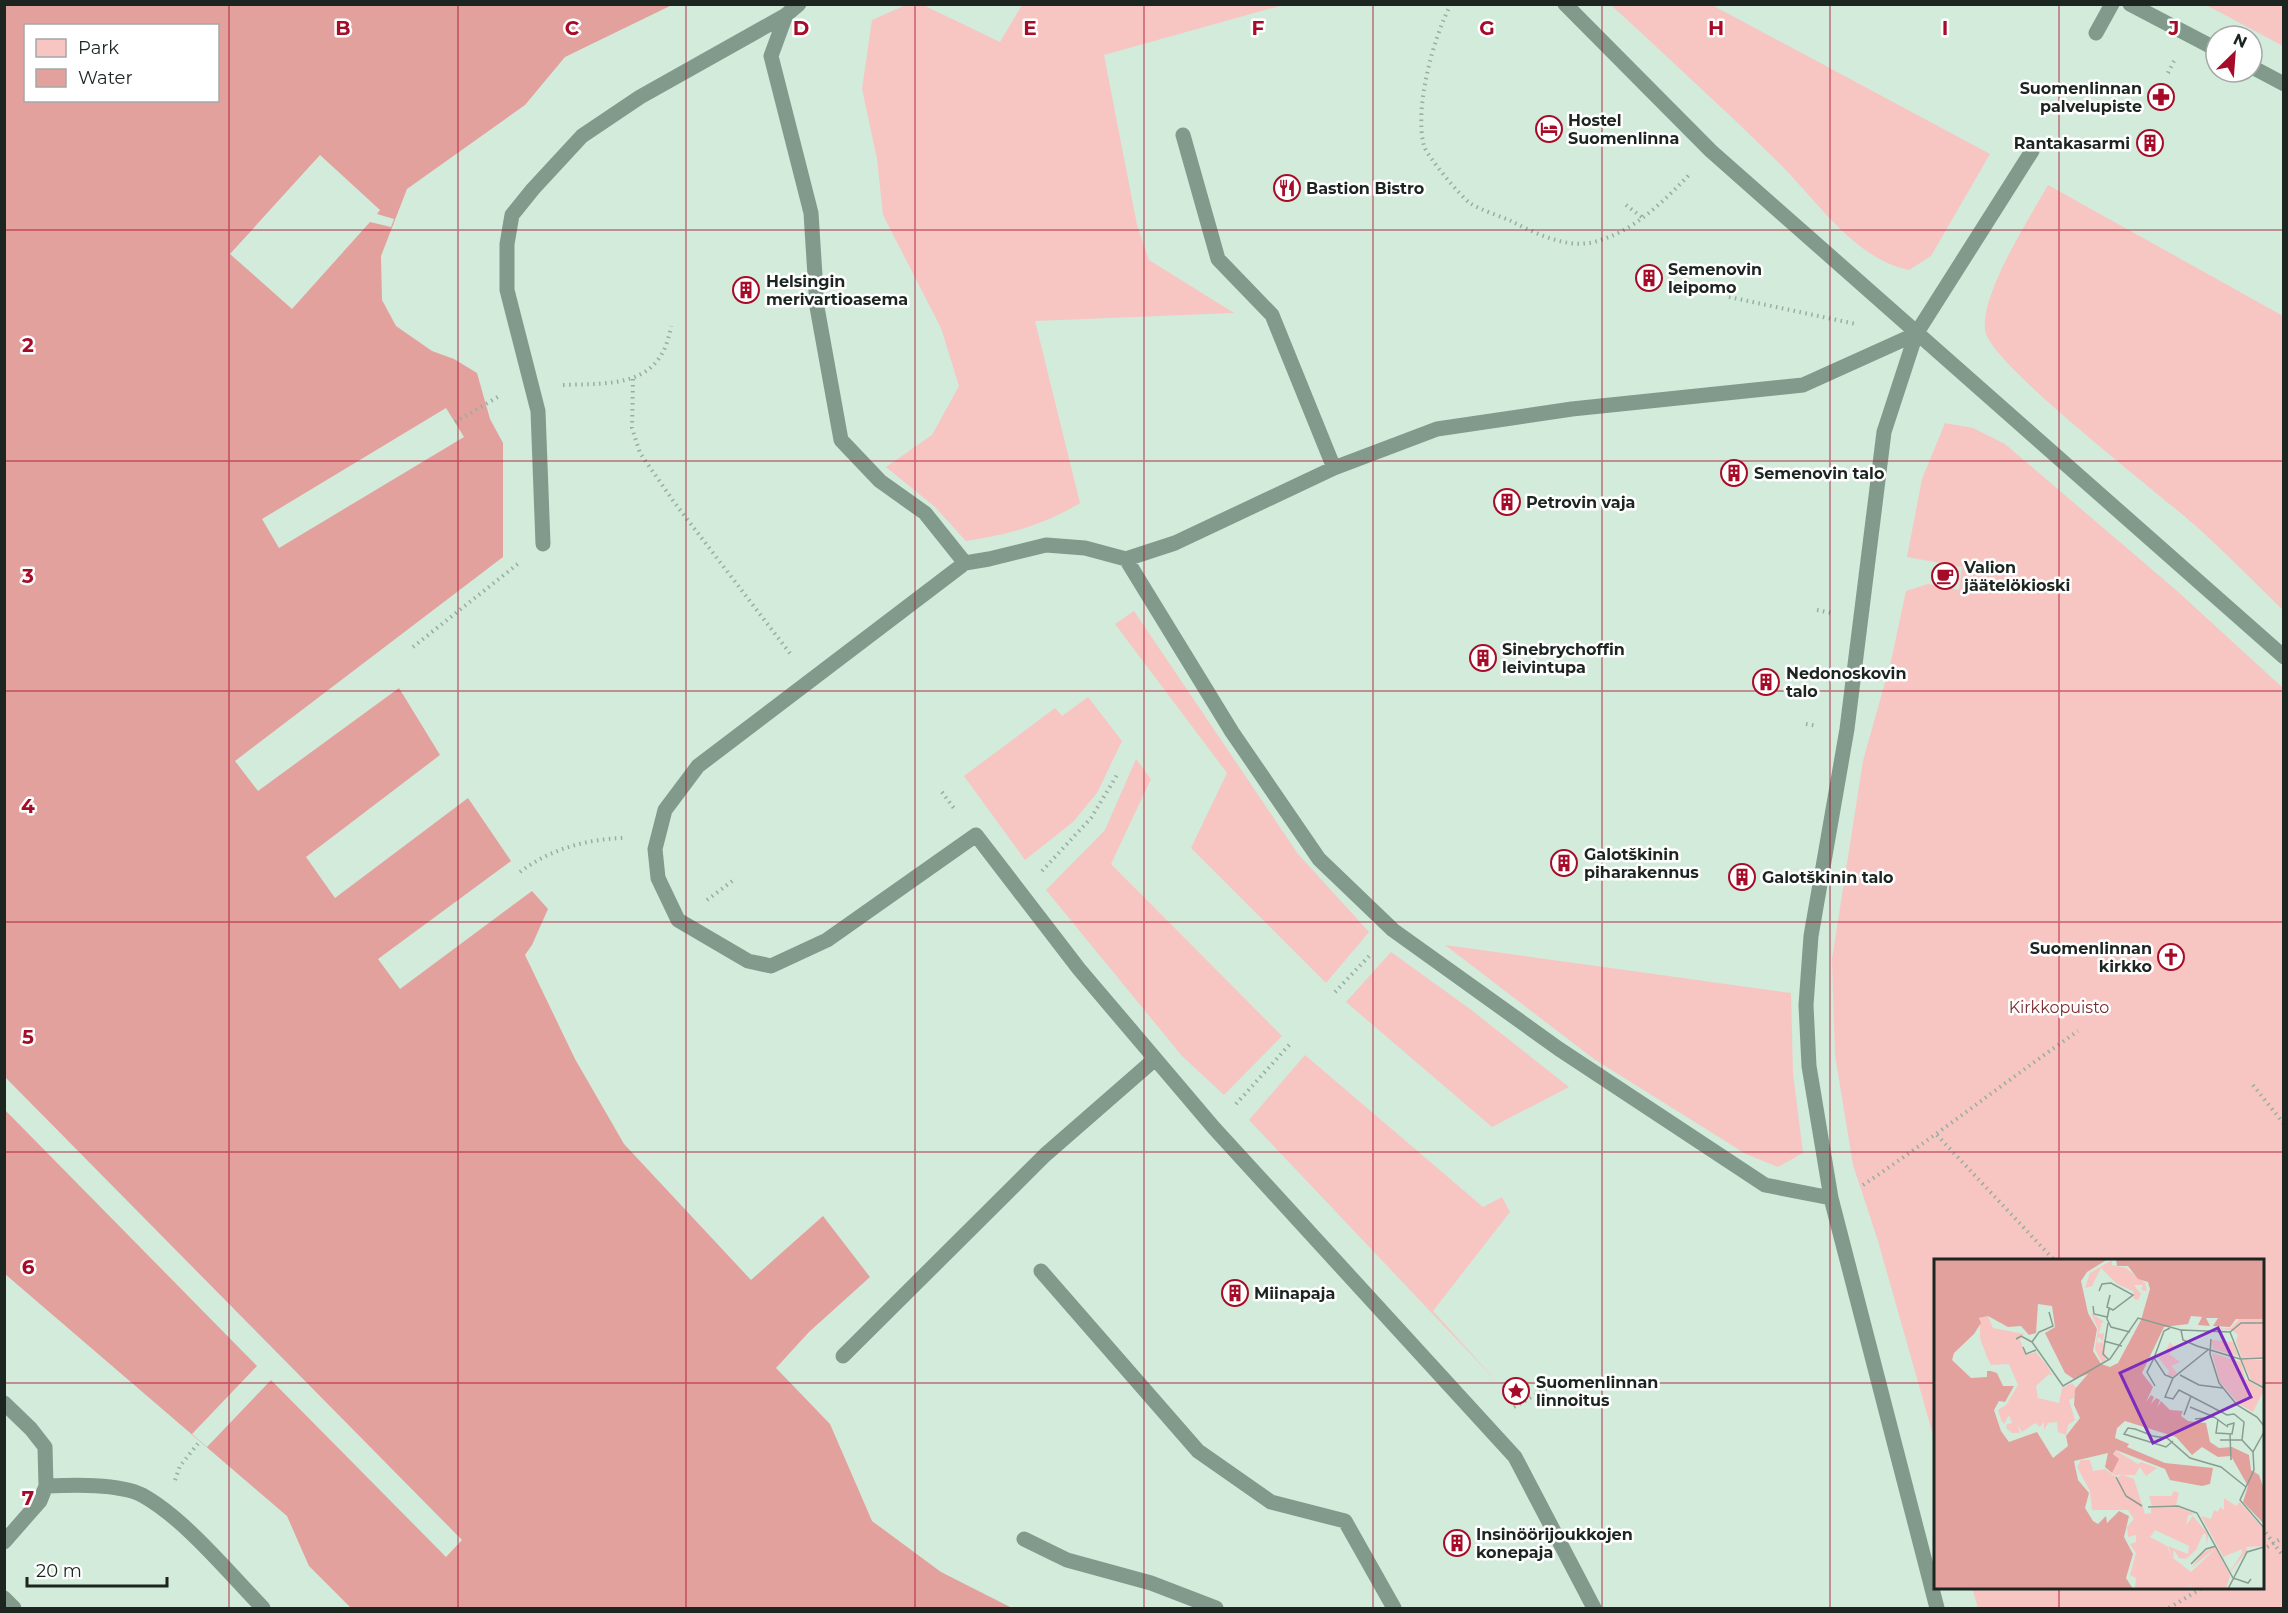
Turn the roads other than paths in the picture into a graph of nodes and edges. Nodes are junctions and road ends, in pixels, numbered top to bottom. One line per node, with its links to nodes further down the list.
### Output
1 (798, 4): 5 (lane)
2 (1565, 4): 12 (lane)
3 (2112, 4): 6 (lane)
4 (2130, 4): 7 (lane)
5 (786, 15): 14 (lane); 16 (lane)
6 (2096, 33)
7 (2204, 43)
8 (2264, 74): 9 (lane)
9 (2283, 84)
10 (1183, 135): 13 (lane)
11 (2032, 151): 12 (lane)
12 (1916, 334): 13 (lane); 17 (lane); 19 (lane)
13 (1334, 468): 15 (lane)
14 (543, 544)
15 (1126, 559): 16 (lane); 19 (lane)
16 (964, 562): 18 (lane)
17 (2283, 657)
18 (1155, 1059): 21 (lane); 31 (lane)
19 (1832, 1198): 32 (lane)
20 (1041, 1271): 30 (lane)
21 (843, 1356)
22 (4, 1403): 23 (lane)
23 (45, 1486): 25 (lane); 28 (lane)
24 (1024, 1539): 29 (lane)
25 (4, 1542)
26 (4, 1598): 27 (lane)
27 (14, 1608)
28 (263, 1608)
29 (1216, 1608)
30 (1394, 1608)
31 (1594, 1608)
32 (1937, 1608)

